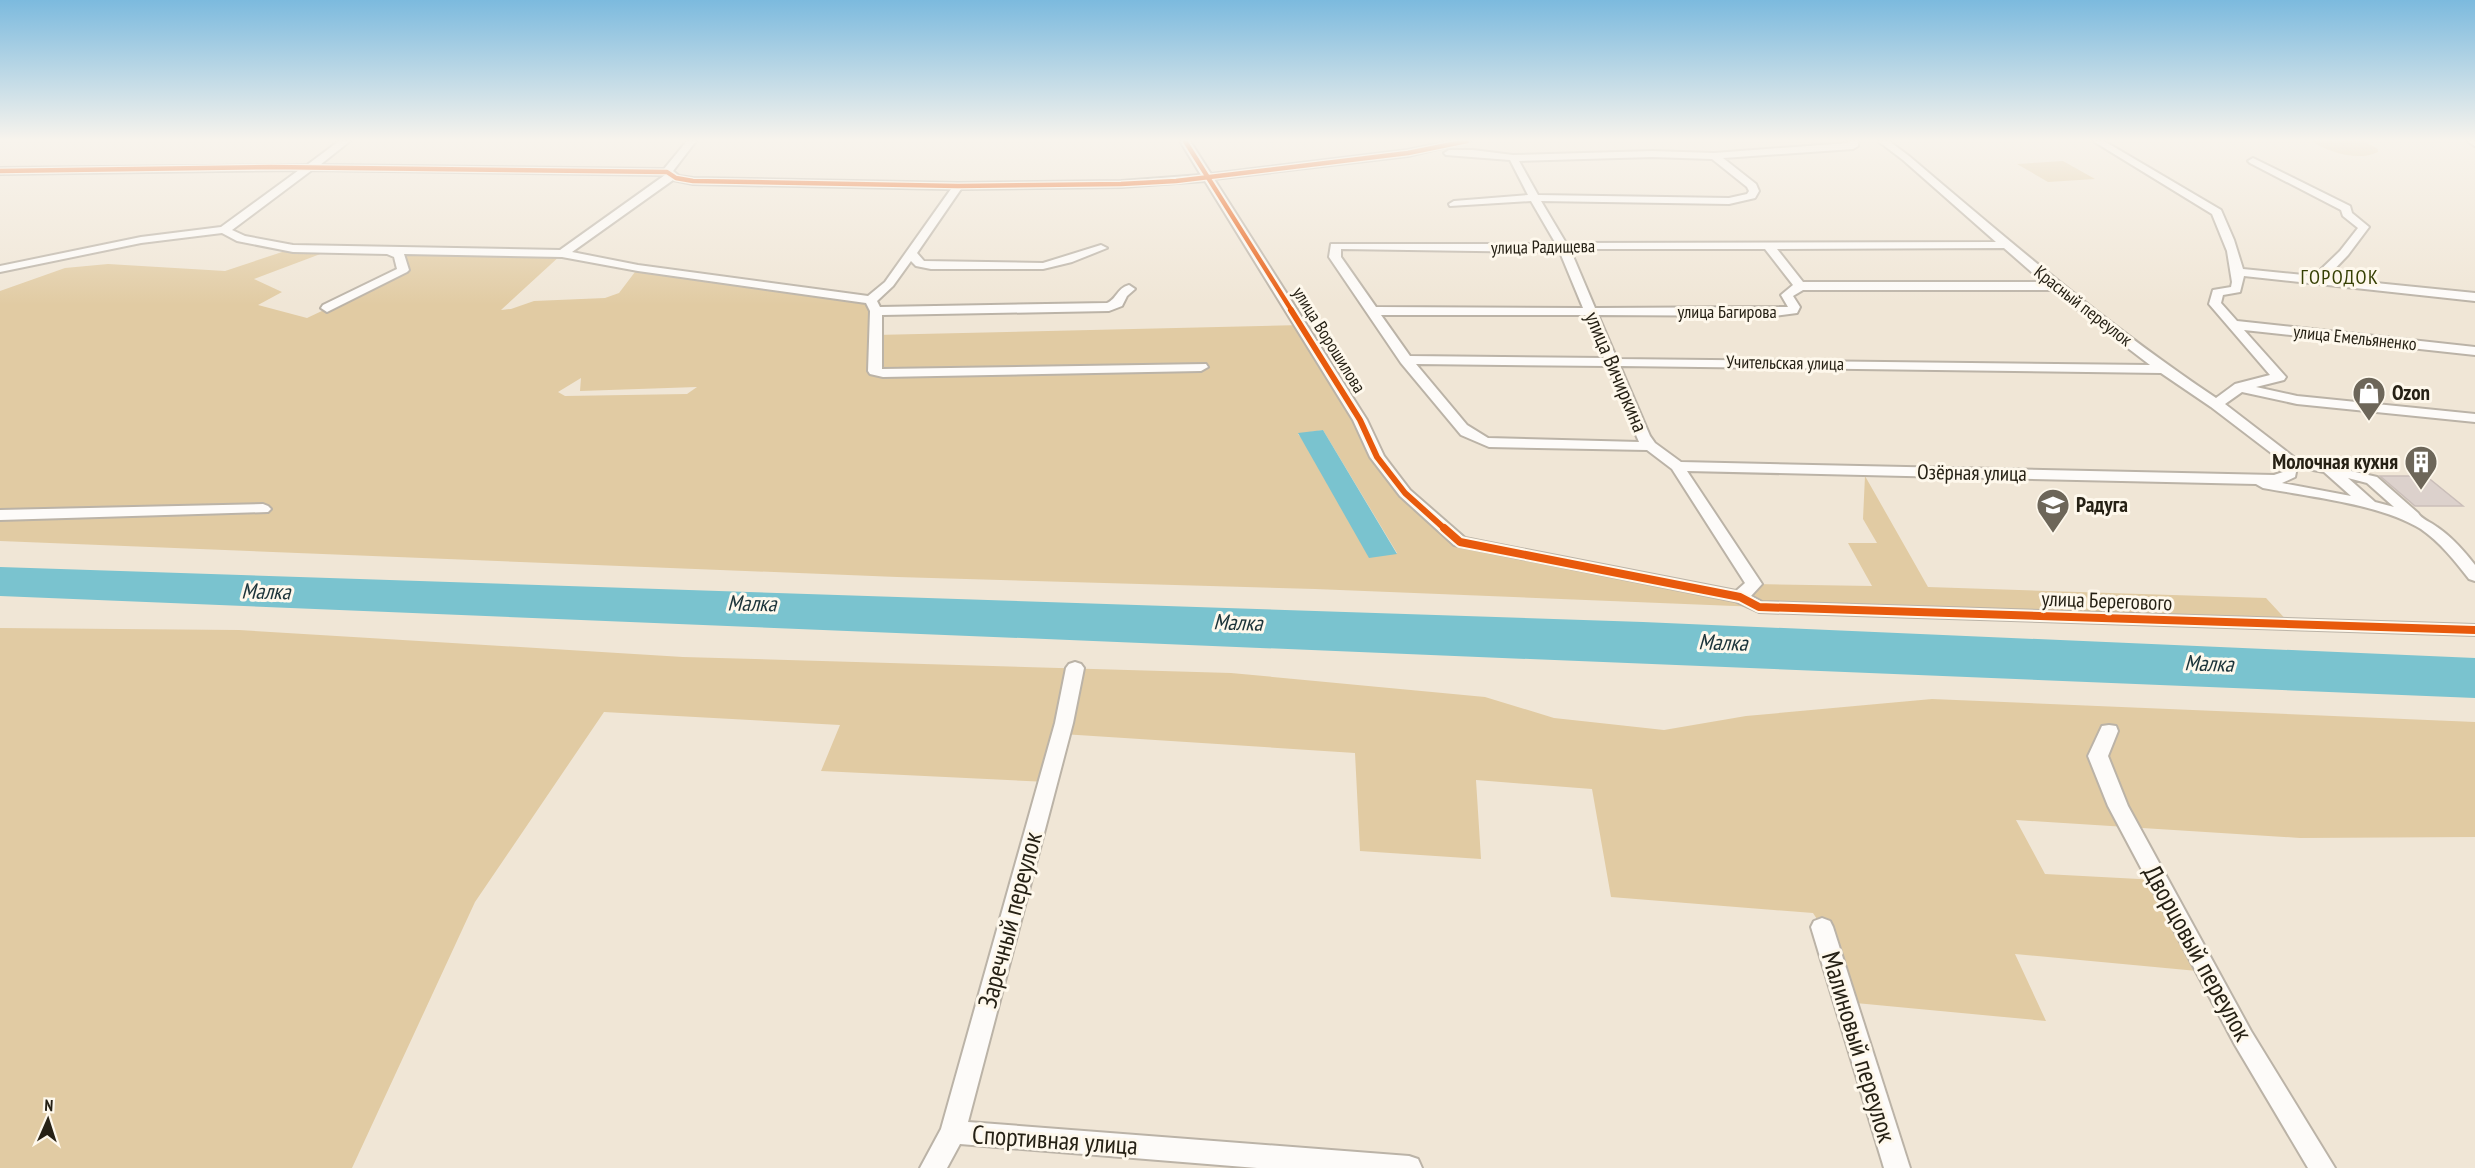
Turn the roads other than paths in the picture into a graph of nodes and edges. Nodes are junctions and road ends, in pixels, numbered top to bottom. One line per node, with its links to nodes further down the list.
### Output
1 (272, 196): 11 (street)
2 (647, 196): 18 (street)
3 (951, 196): 17 (street)
4 (1220, 196): 48 (street, улица Ворошилова)
5 (1750, 196): 9 (street)
6 (1950, 196): 12 (street, Красный переулок)
7 (2189, 196): 20 (street)
8 (2321, 196): 21 (street)
9 (1536, 198): 10 (street); 14 (street, улица Вичиркина)
10 (1454, 204)
11 (224, 230): 16 (street); 19 (street)
12 (2007, 244): 13 (street, улица Радищева); 23 (street, Красный переулок)
13 (1768, 245): 14 (street, улица Радищева); 22 (street)
14 (1563, 246): 28 (street, улица Радищева); 29 (street, улица Вичиркина)
15 (1101, 248): 17 (street)
16 (390, 251): 18 (street); 27 (street)
17 (911, 253): 26 (street)
18 (562, 254): 26 (street)
19 (0, 269)
20 (2240, 272): 21 (street); 30 (street)
21 (2318, 280): 25 (street)
22 (1800, 286): 23 (street, улица Багирова); 29 (street, улица Багирова)
23 (2055, 286): 35 (street, Красный переулок)
24 (1129, 289): 26 (street)
25 (2475, 297)
26 (873, 305): 34 (street)
27 (327, 308)
28 (1373, 311): 29 (street, улица Багирова); 32 (street, улица Радищева)
29 (1590, 311): 33 (street, улица Вичиркина)
30 (2235, 325): 31 (street, улица Емельяненко); 36 (street)
31 (2475, 351)
32 (1406, 360): 33 (street, Учительская улица); 39 (street, улица Радищева)
33 (1611, 361): 35 (street, Учительская улица); 39 (street, улица Вичиркина)
34 (1201, 367)
35 (2164, 369): 37 (street, Красный переулок)
36 (2240, 387): 37 (street); 38 (street)
37 (2216, 405): 40 (street, Красный переулок)
38 (2475, 418)
39 (1650, 446): 41 (street, улица Вичиркина)
40 (2290, 462): 42 (street); 43 (street, Озёрная улица)
41 (1677, 466): 43 (street, Озёрная улица); 50 (street, улица Вичиркина)
42 (2329, 469): 44 (street); 47 (street)
43 (2236, 479): 44 (street)
44 (2371, 506): 47 (street)
45 (263, 509): 46 (street)
46 (0, 515)
47 (2421, 523): 49 (street)
48 (1460, 542): 50 (street, улица Берегового)
49 (2475, 576)
50 (1740, 597): 51 (street, улица Берегового)
51 (2475, 630)
52 (1075, 668): 55 (street, Заречный переулок)
53 (2109, 731): 59 (street, Дворцовый переулок)
54 (1822, 927): 58 (street, Малиновый переулок)
55 (953, 1132): 56 (street, Заречный переулок); 57 (street, Спортивная улица)
56 (933, 1168)
57 (1409, 1168)
58 (1897, 1168)
59 (2322, 1168)

